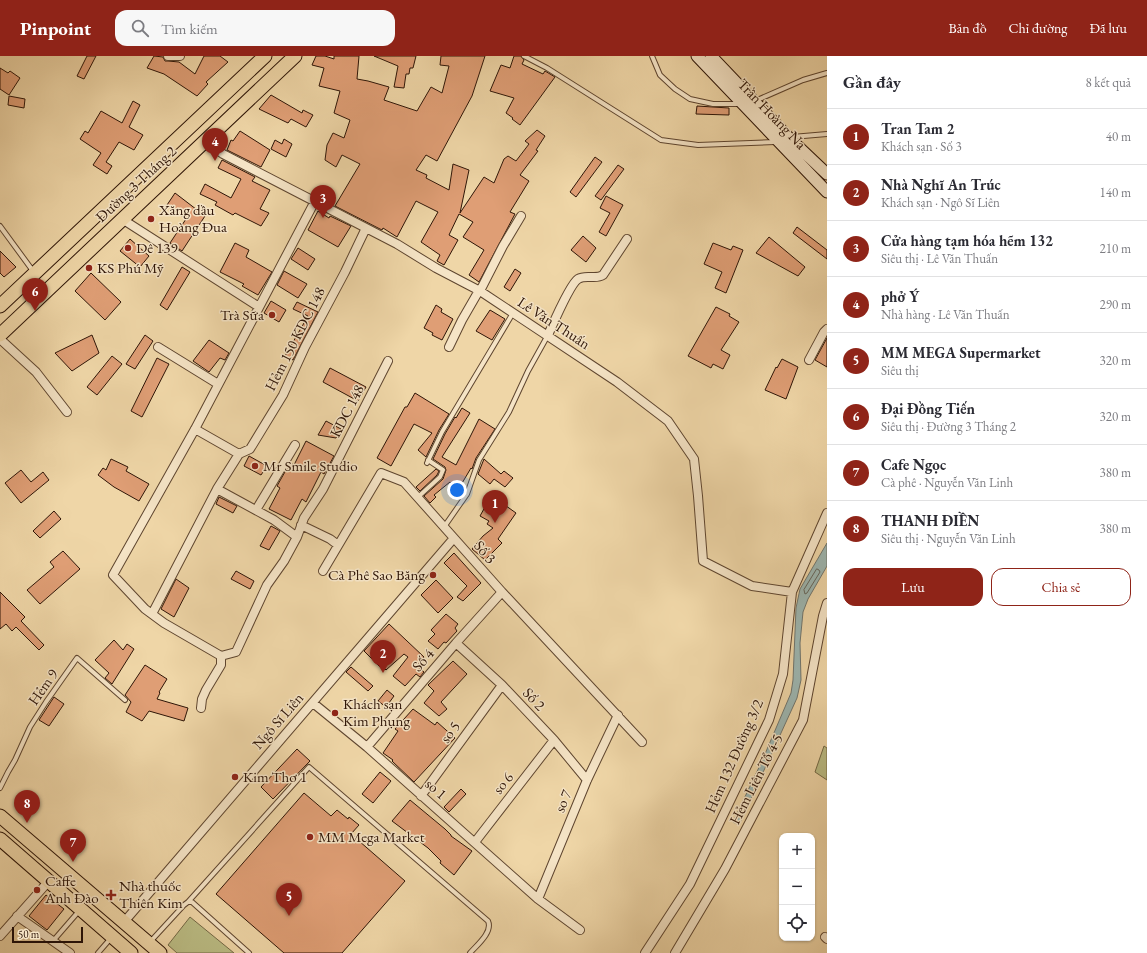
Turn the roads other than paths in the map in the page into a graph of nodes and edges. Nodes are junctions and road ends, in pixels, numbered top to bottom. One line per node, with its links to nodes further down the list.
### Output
1 (168, 56): 2 (street)
2 (180, 56)
3 (265, 56): 24 (highway, Đường 3 Tháng 2)
4 (295, 56): 14 (highway, Đường 3 Tháng 2)
5 (524, 56): 15 (lane)
6 (652, 56): 11 (lane)
7 (697, 56): 11 (main road, Trần Hoàng Na)
8 (710, 56): 10 (main road, Trần Hoàng Na)
9 (827, 74): 10 (lane)
10 (754, 102): 13 (main road, Trần Hoàng Na)
11 (742, 104): 15 (main road, Trần Hoàng Na)
12 (827, 134): 13 (lane)
13 (789, 138): 16 (main road, Trần Hoàng Na)
14 (206, 141): 18 (street, Lê Văn Thuấn); 20 (highway, Đường 3 Tháng 2)
15 (778, 142): 17 (main road, Trần Hoàng Na)
16 (827, 174)
17 (827, 192)
18 (315, 201): 22 (street, Lê Văn Thuấn); 30 (street)
19 (522, 216): 28 (street)
20 (122, 218): 25 (highway, Đường 3 Tháng 2); 30 (street)
21 (0, 226): 26 (lane)
22 (366, 228): 28 (street, Lê Văn Thuấn); 44 (street, Hẻm 150 KDC 148)
23 (627, 239): 34 (street)
24 (66, 244): 25 (highway); 26 (highway, Đường 3 Tháng 2)
25 (81, 258): 27 (highway, Đường 3 Tháng 2)
26 (35, 273): 27 (highway); 29 (highway, Đường 3 Tháng 2)
27 (51, 287): 33 (highway, Đường 3 Tháng 2)
28 (480, 292): 31 (street, Lê Văn Thuấn); 37 (street)
29 (0, 306)
30 (259, 307): 40 (street)
31 (513, 313): 34 (street, Lê Văn Thuấn); 46 (lane)
32 (827, 329): 38 (street)
33 (0, 335)
34 (548, 335): 50 (lane); 56 (street, Lê Văn Thuấn)
35 (0, 339): 41 (street)
36 (158, 346): 40 (street)
37 (449, 347)
38 (809, 360)
39 (388, 361): 49 (street, KDC 148)
40 (218, 384): 42 (street)
41 (67, 412)
42 (195, 429): 44 (street); 58 (street)
43 (295, 445): 47 (street)
44 (239, 454): 45 (street)
45 (217, 489): 47 (street); 58 (street)
46 (418, 498): 50 (street, Số 3); 53 (street, Số 3)
47 (256, 510): 51 (street)
48 (827, 513): 56 (street, Hẻm 132 Đường 3/2)
49 (301, 525): 51 (street, KDC 148); 53 (street)
50 (444, 527): 52 (street, Số 3)
51 (297, 537): 60 (street, KDC 148)
52 (454, 538): 55 (street, Số 3); 63 (street, Ngô Sĩ Liên)
53 (338, 545): 54 (street, Số 3)
54 (322, 571)
55 (502, 592): 59 (street, Số 4); 65 (street, Số 3)
56 (792, 592): 92 (street, Hẻm 132 Đường 3/2)
57 (827, 603): 93 (street, Hẻm Liên Tổ 4-5)
58 (152, 614): 60 (street)
59 (456, 643): 61 (street, Số 2); 68 (street, Số 4)
60 (221, 656): 64 (street)
61 (502, 685): 66 (street, Số 2); 71 (street, so 5)
62 (125, 700): 70 (lane, Hẻm 9)
63 (313, 703): 68 (street, so 1); 80 (street, Ngô Sĩ Liên)
64 (201, 708)
65 (618, 716): 67 (street, Số 3); 69 (street, so 7)
66 (554, 740): 69 (street, Số 2); 74 (street, so 6)
67 (642, 742)
68 (367, 747): 71 (street, so 1)
69 (587, 780): 76 (street, so 7)
70 (0, 788)
71 (422, 796): 74 (street, so 1)
72 (0, 816): 80 (highway)
73 (0, 839): 75 (highway)
74 (475, 842): 76 (street, so 1)
75 (48, 882): 78 (highway); 79 (street)
76 (538, 899): 81 (street, so 1)
77 (188, 902): 85 (lane); 90 (lane); 91 (lane)
78 (81, 909): 83 (highway); 84 (lane)
79 (17, 916): 82 (street); 84 (street)
80 (124, 922): 83 (highway); 85 (highway)
81 (580, 930)
82 (0, 936)
83 (112, 936): 87 (lane); 88 (highway)
84 (53, 941): 86 (street)
85 (149, 943): 89 (highway)
86 (70, 953)
87 (98, 953)
88 (131, 953)
89 (160, 953)
90 (250, 953)
91 (470, 953)
92 (645, 953)
93 (675, 953)

